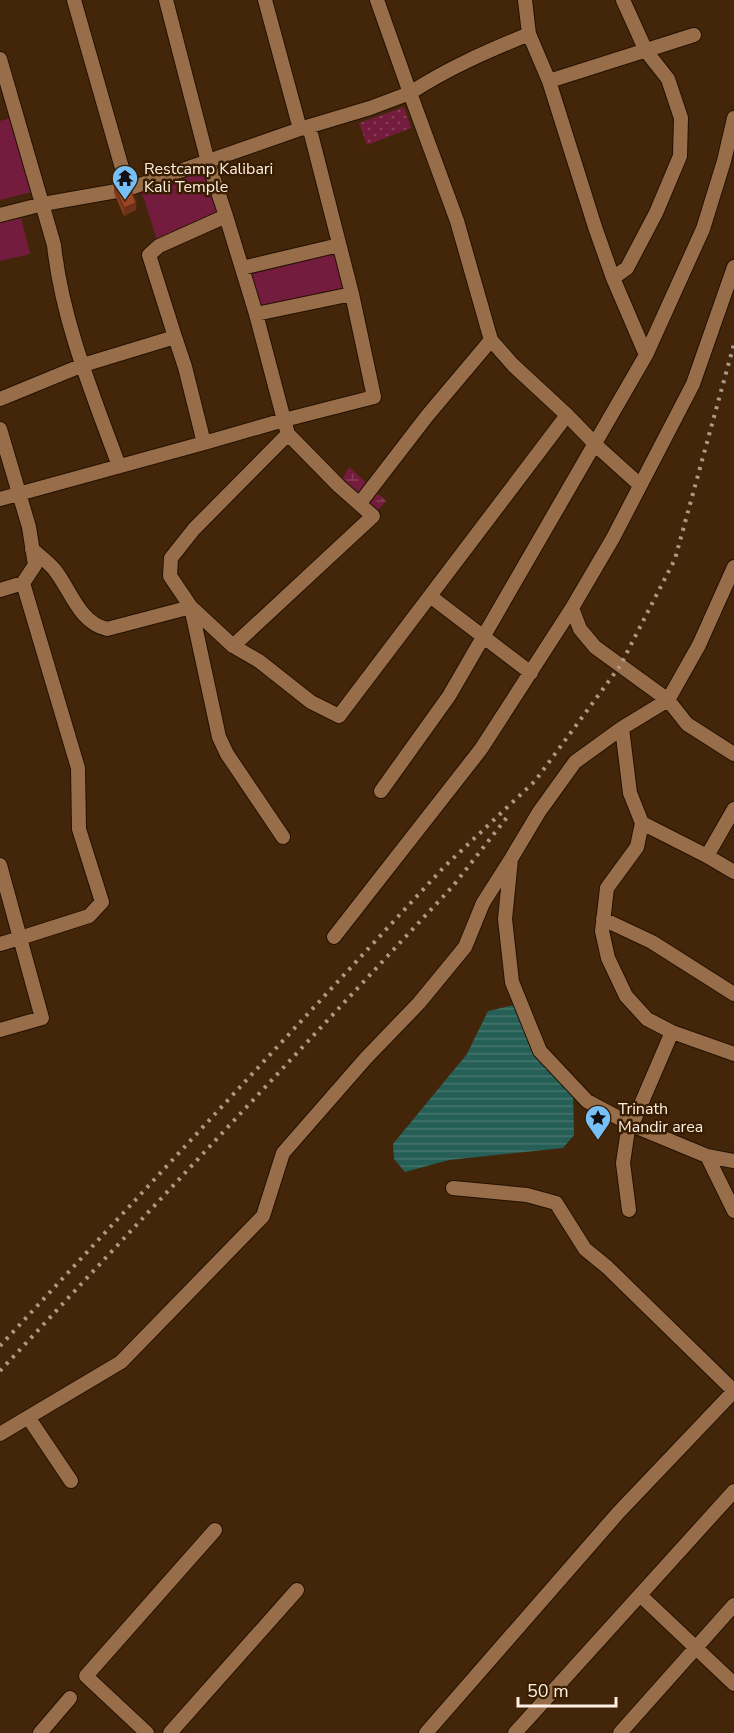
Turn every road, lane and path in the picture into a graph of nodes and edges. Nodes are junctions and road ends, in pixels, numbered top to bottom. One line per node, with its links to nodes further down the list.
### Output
1 (74, 0): 16 (street)
2 (166, 0): 15 (street)
3 (265, 0): 14 (street)
4 (377, 0): 12 (street)
5 (525, 0): 7 (street)
6 (623, 0): 9 (street)
7 (530, 34): 11 (street); 12 (street)
8 (694, 35): 9 (street)
9 (646, 51): 11 (street); 23 (street)
10 (0, 59): 17 (street)
11 (549, 81): 23 (street)
12 (410, 93): 14 (street); 27 (street)
13 (734, 118): 28 (street)
14 (304, 127): 15 (street); 20 (street)
15 (208, 162): 16 (street); 19 (street)
16 (128, 189): 17 (street)
17 (43, 204): 18 (street); 29 (street)
18 (0, 215)
19 (226, 216): 22 (street); 26 (street)
20 (339, 245): 22 (street); 24 (street)
21 (734, 267): 38 (street)
22 (242, 268): 25 (street)
23 (613, 278): 28 (street)
24 (352, 294): 25 (street); 32 (street)
25 (256, 314): 32 (street)
26 (175, 337): 29 (street); 35 (street)
27 (491, 340): 31 (street); 41 (street)
28 (646, 355): 36 (street)
29 (83, 365): 30 (street); 37 (street)
30 (0, 399)
31 (567, 415): 36 (street); 46 (street)
32 (284, 420): 34 (street); 35 (street)
33 (0, 429): 39 (street)
34 (288, 434): 41 (street); 47 (street)
35 (204, 442): 37 (street)
36 (594, 444): 38 (street); 49 (street)
37 (119, 466): 39 (street)
38 (640, 485): 48 (street)
39 (19, 495): 40 (street); 42 (street)
40 (0, 498)
41 (360, 503): 50 (street)
42 (32, 549): 44 (street); 47 (street)
43 (734, 567): 52 (street)
44 (23, 583): 45 (street); 65 (street)
45 (0, 590)
46 (430, 596): 49 (street); 50 (street)
47 (191, 607): 50 (street); 58 (street)
48 (572, 608): 51 (street); 52 (street)
49 (483, 637): 51 (street); 55 (street)
50 (233, 646)
51 (531, 673): 64 (street)
52 (668, 700): 53 (street); 54 (street)
53 (622, 728): 57 (street); 60 (street)
54 (734, 754)
55 (381, 791)
56 (734, 809): 59 (street)
57 (642, 823): 59 (street); 63 (street)
58 (283, 837)
59 (707, 856): 62 (street)
60 (511, 859): 71 (street); 78 (street)
61 (0, 866): 65 (street)
62 (734, 872)
63 (603, 919): 67 (street); 69 (street)
64 (334, 937)
65 (20, 938): 66 (street); 68 (street)
66 (0, 944)
67 (734, 994)
68 (0, 1030)
69 (672, 1032): 70 (street); 71 (street)
70 (734, 1054)
71 (631, 1124): 72 (street); 75 (street)
72 (707, 1156): 73 (street); 76 (street)
73 (734, 1161)
74 (453, 1188): 77 (street)
75 (629, 1210)
76 (734, 1211)
77 (734, 1391): 92 (street)
78 (28, 1417): 79 (street); 80 (street)
79 (0, 1434)
80 (71, 1481)
81 (734, 1491): 84 (street)
82 (215, 1530): 90 (street)
83 (297, 1590): 91 (street)
84 (640, 1595): 86 (street); 93 (street)
85 (734, 1605): 86 (street)
86 (696, 1649): 87 (street); 94 (street)
87 (734, 1684)
88 (70, 1698): 89 (street)
89 (40, 1733)
90 (147, 1733)
91 (170, 1733)
92 (426, 1733)
93 (515, 1733)
94 (620, 1733)

